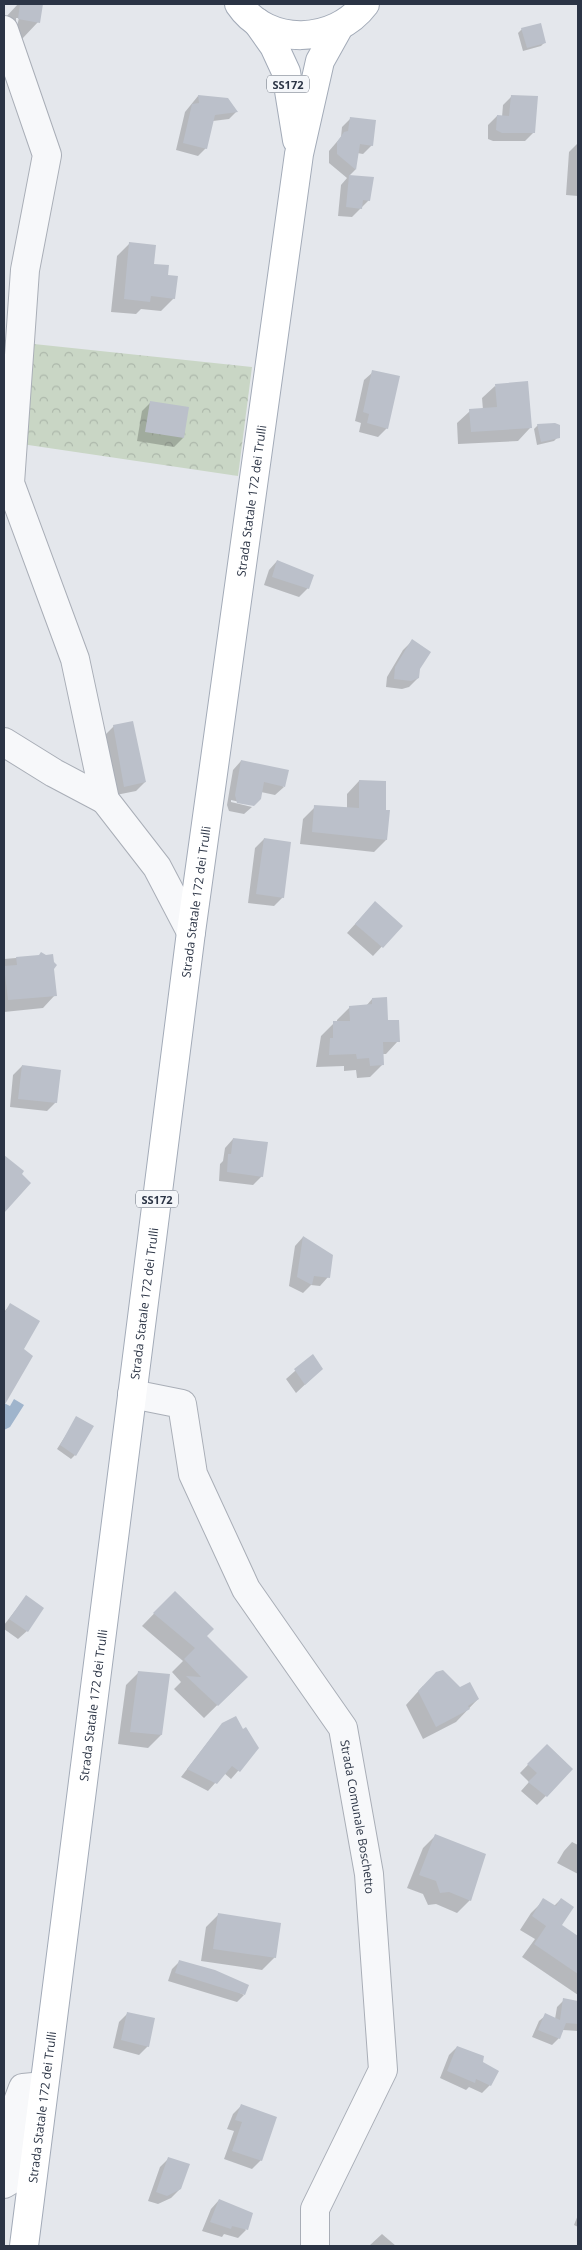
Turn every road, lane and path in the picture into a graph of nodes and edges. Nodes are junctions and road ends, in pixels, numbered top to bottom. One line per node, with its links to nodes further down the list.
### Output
1 (365, 4): 3 (main road)
2 (248, 13): 3 (main road); 5 (main road, Strada Statale 172 dei Trulli / SS172)
3 (339, 27): 5 (main road, Strada Statale 172 dei Trulli / SS172)
4 (4, 30): 7 (street)
5 (299, 154): 8 (main road, Strada Statale 172 dei Trulli / SS172)
6 (4, 742): 7 (street)
7 (105, 800): 8 (street)
8 (191, 932): 9 (main road, Strada Statale 172 dei Trulli / SS172)
9 (132, 1394): 10 (main road, Strada Statale 172 dei Trulli / SS172); 13 (street, Strada Comunale Boschetto)
10 (44, 2086): 11 (street); 12 (main road, Strada Statale 172 dei Trulli / SS172)
11 (4, 2184)
12 (24, 2246)
13 (315, 2246)

